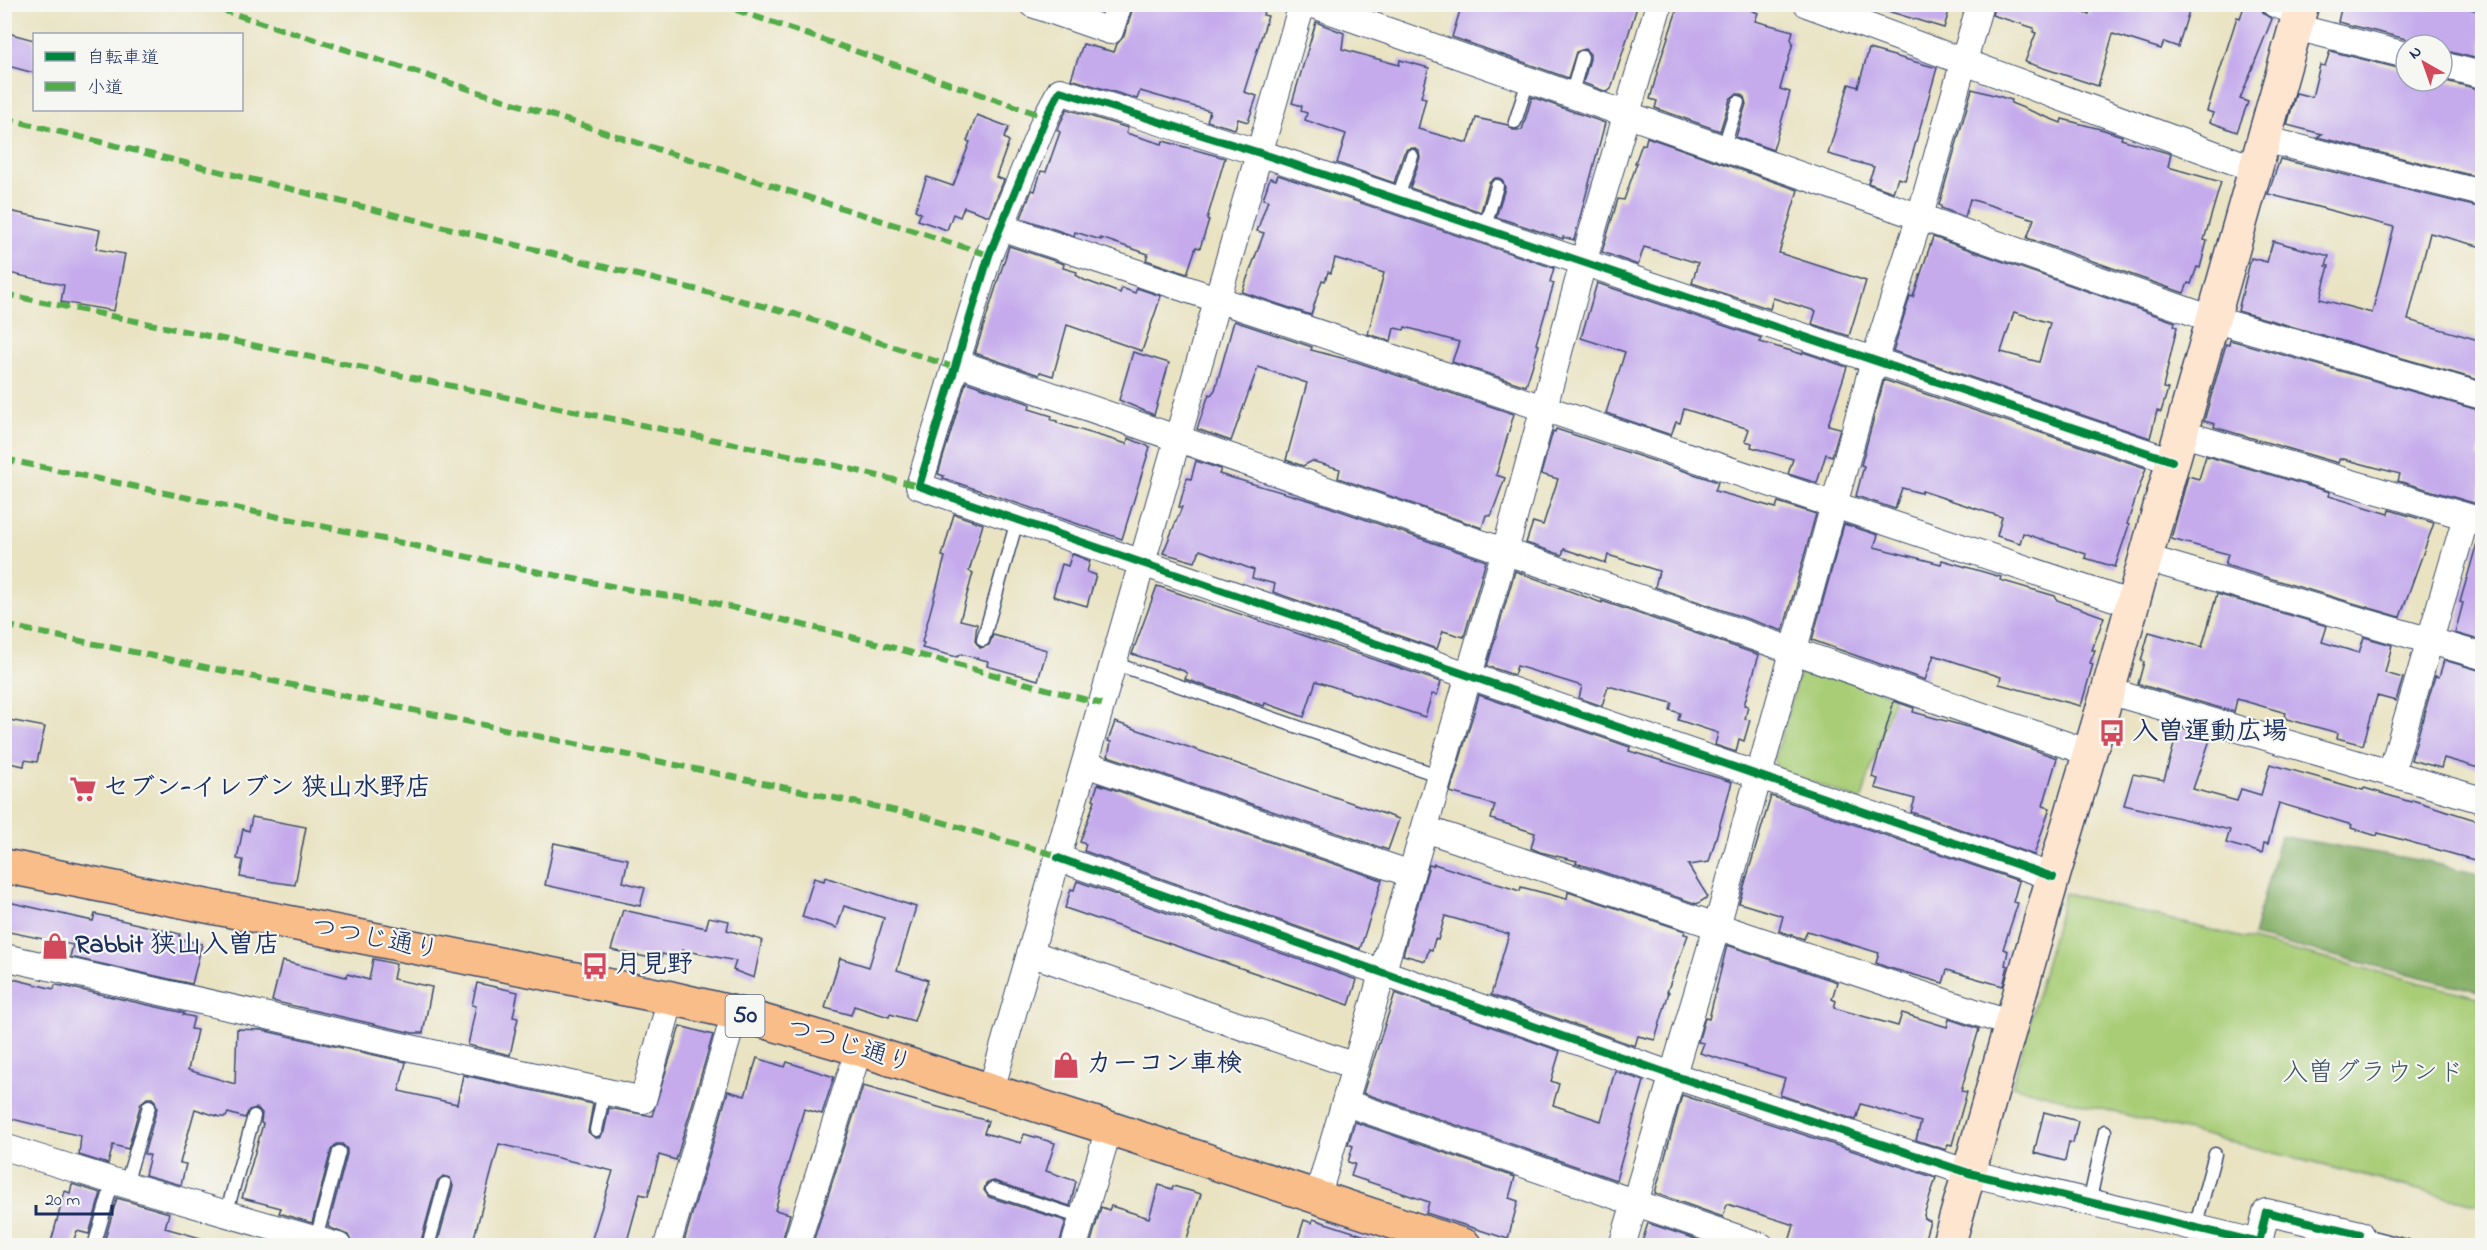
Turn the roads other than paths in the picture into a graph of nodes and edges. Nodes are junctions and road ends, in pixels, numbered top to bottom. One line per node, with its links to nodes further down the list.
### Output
1 (1032, 4): 2 (street)
2 (1119, 4)
3 (1302, 4): 20 (street)
4 (1311, 4): 14 (street)
5 (1659, 4): 17 (street)
6 (1807, 4): 11 (street)
7 (1980, 4): 11 (street)
8 (2293, 12): 9 (street); 21 (street)
9 (2394, 50)
10 (1582, 57): 15 (lane)
11 (1964, 62): 21 (street); 26 (street)
12 (2454, 68): 13 (street)
13 (2482, 75)
14 (1528, 81): 15 (street); 18 (lane)
15 (1571, 96): 17 (street)
16 (1738, 102): 19 (lane)
17 (1626, 116): 19 (street); 29 (street)
18 (1515, 122)
19 (1723, 149): 26 (street)
20 (1260, 153): 25 (street); 27 (street); 30 (street)
21 (2259, 154): 24 (street); 31 (street)
22 (1412, 156): 25 (lane)
23 (1497, 186): 28 (lane)
24 (2482, 194)
25 (1397, 200): 28 (street)
26 (1920, 216): 31 (street); 32 (street)
27 (1000, 227): 30 (street); 33 (street)
28 (1484, 229): 29 (street)
29 (1583, 262): 32 (street); 35 (street)
30 (1218, 300): 35 (street); 36 (street)
31 (2212, 319): 34 (street); 37 (street)
32 (1874, 361): 37 (street); 38 (street)
33 (958, 363): 36 (street); 40 (street)
34 (2482, 396)
35 (1545, 409): 38 (street); 41 (street)
36 (1178, 439): 41 (street); 43 (street)
37 (2176, 447): 39 (street); 42 (street)
38 (1833, 506): 44 (street); 47 (street)
39 (2474, 519): 46 (street)
40 (1017, 521): 43 (street); 45 (lane)
41 (1505, 551): 47 (street); 50 (street)
42 (2146, 558): 44 (street); 46 (street)
43 (1142, 564): 49 (street); 50 (street)
44 (2132, 604): 51 (street)
45 (983, 640)
46 (2429, 640): 48 (street); 54 (street)
47 (1792, 651): 52 (street); 55 (street)
48 (2482, 656)
49 (1113, 663): 53 (street); 56 (lane)
50 (1468, 676): 55 (street); 56 (street)
51 (2108, 691): 52 (street); 54 (street)
52 (2090, 753): 62 (street)
53 (1085, 764): 59 (street); 61 (street)
54 (2391, 773): 57 (street)
55 (1759, 775): 62 (street); 63 (street)
56 (1440, 776): 58 (street)
57 (2482, 800)
58 (1425, 829): 61 (street); 63 (street)
59 (1058, 858): 64 (street); 66 (street)
60 (4, 866): 67 (main road, つつじ通り / 50)
61 (1411, 874): 66 (street)
62 (2053, 877): 69 (street)
63 (1717, 926): 69 (street); 72 (street)
64 (1030, 953): 71 (street); 73 (street)
65 (4, 957): 74 (street)
66 (1383, 973): 71 (street); 72 (street)
67 (672, 998): 68 (main road, つつじ通り / 50); 74 (street)
68 (735, 1013): 70 (main road, つつじ通り / 50); 98 (street)
69 (2011, 1024): 84 (street)
70 (859, 1049): 73 (main road, つつじ通り / 50); 99 (street)
71 (1355, 1066): 75 (street)
72 (1672, 1075): 84 (street); 89 (street)
73 (991, 1090): 78 (main road, つつじ通り / 50)
74 (604, 1092): 79 (lane)
75 (1346, 1103): 88 (street); 89 (street)
76 (149, 1106): 85 (lane)
77 (254, 1116): 91 (lane)
78 (1109, 1128): 88 (main road, つつじ通り / 50); 92 (street)
79 (596, 1130)
80 (2105, 1131): 90 (lane)
81 (4, 1147): 85 (street)
82 (339, 1152): 95 (lane)
83 (2215, 1155): 93 (lane)
84 (1969, 1173): 90 (street); 104 (street)
85 (120, 1182): 91 (street); 96 (lane)
86 (445, 1184): 97 (lane)
87 (992, 1189): 92 (lane)
88 (1317, 1198): 101 (main road, つつじ通り / 50)
89 (1635, 1203): 102 (street); 103 (street)
90 (2089, 1203): 93 (street)
91 (226, 1214): 95 (street)
92 (1082, 1218): 100 (street)
93 (2194, 1228): 94 (street)
94 (2360, 1234): 105 (lane)
95 (325, 1243)
96 (94, 1245)
97 (428, 1245)
98 (667, 1245)
99 (796, 1245)
100 (1074, 1245)
101 (1465, 1245)
102 (1622, 1245)
103 (1761, 1245)
104 (1948, 1245)
105 (2407, 1245)

